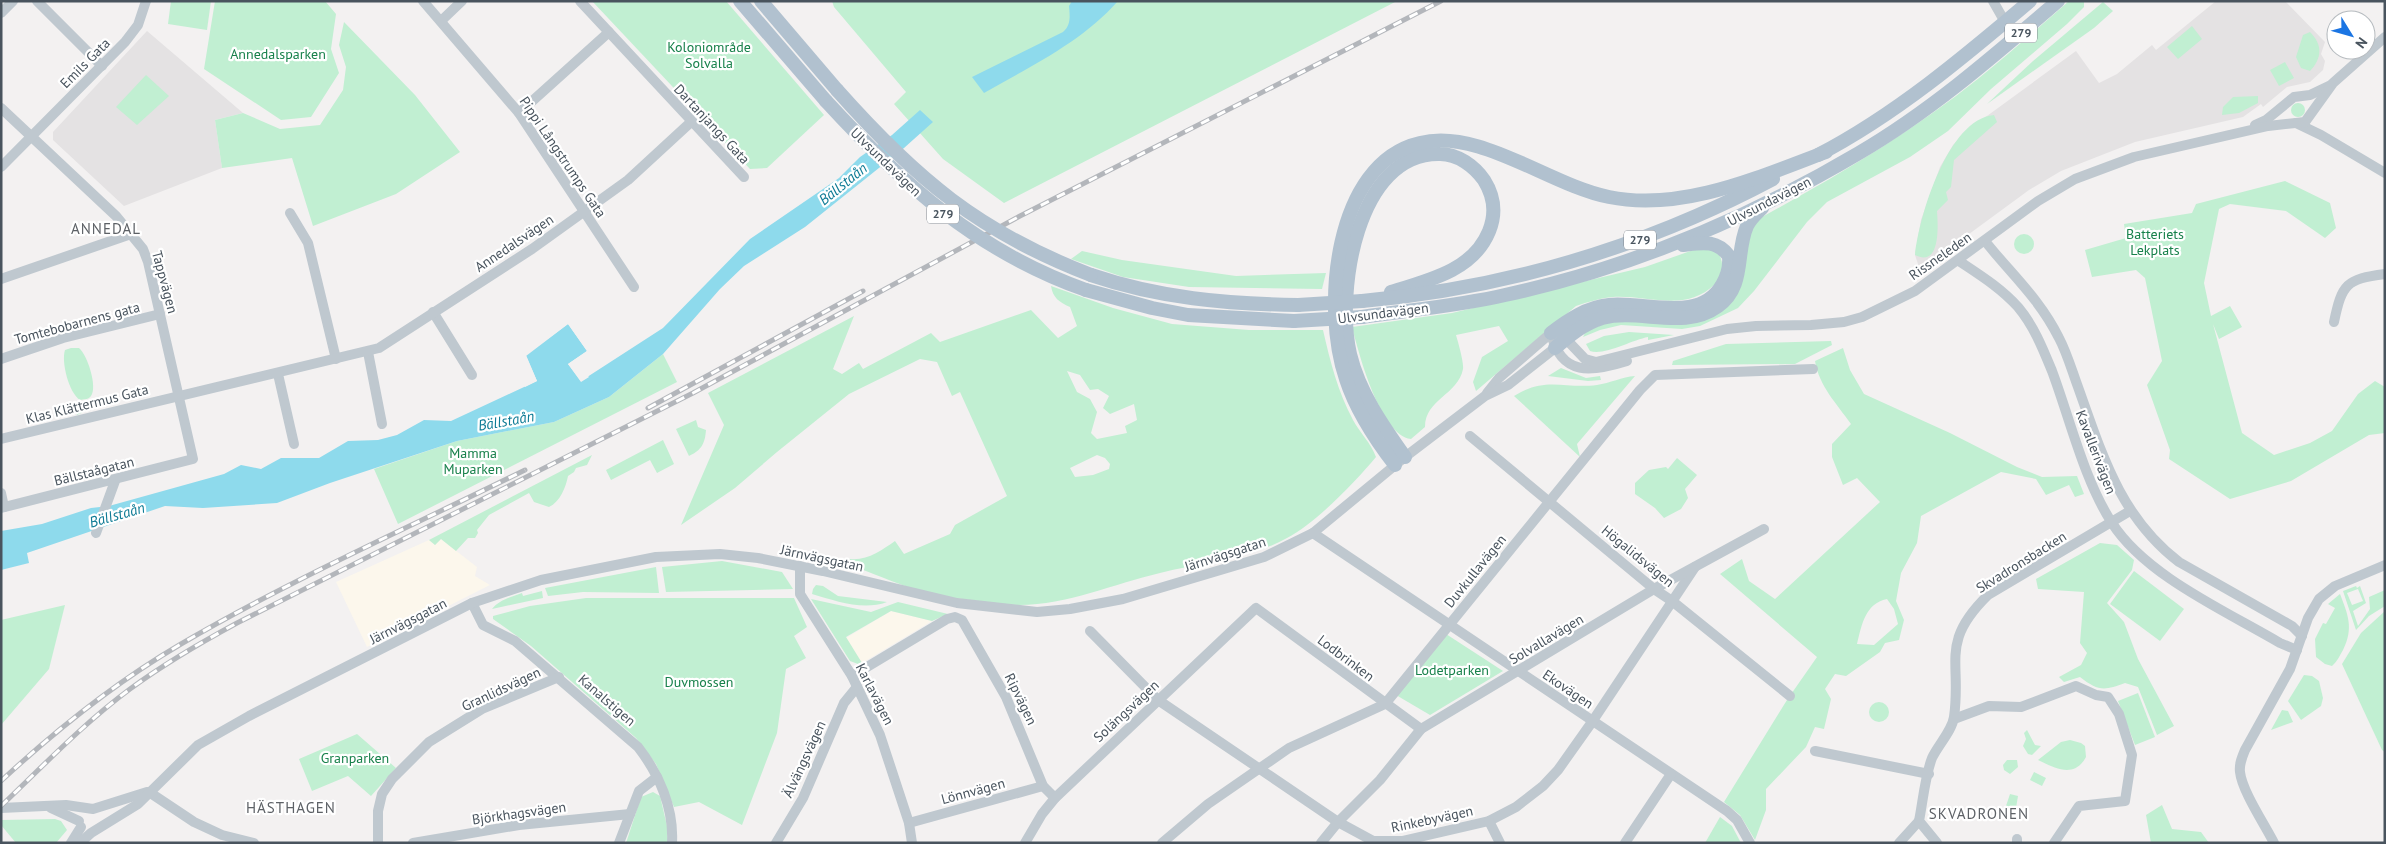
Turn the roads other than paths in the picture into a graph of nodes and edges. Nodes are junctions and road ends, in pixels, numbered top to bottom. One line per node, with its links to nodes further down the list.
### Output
1 (13, 1): 12 (street)
2 (37, 1): 18 (street)
3 (146, 1): 18 (street, Emils Gata)
4 (423, 1): 13 (street, Pippi Långstrumps Gata)
5 (462, 1): 13 (street)
6 (580, 1): 15 (street, Dartanjangs Gata)
7 (740, 1): 39 (main road, Ulvsundavägen / 279, bridge)
8 (761, 1): 44 (main road, Ulvsundavägen / 279, bridge)
9 (1993, 1): 14 (street)
10 (2030, 1): 14 (main road, Ulvsundavägen / 279)
11 (2058, 1): 17 (main road, Ulvsundavägen / 279)
12 (1, 13)
13 (441, 21): 23 (street, Pippi Långstrumps Gata)
14 (2005, 22): 17 (main road); 30 (main road, Ulvsundavägen / 279)
15 (609, 32): 23 (street); 25 (street, Dartanjangs Gata)
16 (2385, 37): 19 (street, Rissneleden)
17 (1983, 65): 34 (main road, Ulvsundavägen / 279)
18 (102, 66): 28 (street, Emils Gata)
19 (2333, 83): 20 (street, Rissneleden); 24 (street, Rissneleden)
20 (2299, 96): 21 (street, Rissneleden); 24 (street)
21 (2285, 106): 26 (street); 29 (street, Rissneleden)
22 (1, 108): 28 (street, Tappvägen)
23 (519, 113): 35 (street, Pippi Långstrumps Gata)
24 (2312, 114): 26 (street, Rissneleden); 27 (street)
25 (691, 122): 33 (street, Dartanjangs Gata); 35 (street, Annedalsvägen)
26 (2294, 123): 27 (street); 29 (street, Rissneleden)
27 (2321, 135): 32 (street)
28 (31, 136): 31 (street, Emils Gata); 37 (street, Tappvägen)
29 (2197, 142): 38 (street, Rissneleden)
30 (1826, 152): 44 (main road, Ulvsundavägen / 279); 65 (main road)
31 (1, 167)
32 (2385, 173)
33 (744, 177)
34 (1765, 205): 39 (main road, Ulvsundavägen / 279); 49 (main road)
35 (583, 212): 43 (street, Pippi Långstrumps Gata); 45 (street, Annedalsvägen)
36 (290, 213): 54 (street)
37 (131, 234): 42 (street); 46 (street, Tappvägen)
38 (1985, 241): 40 (street, Rissneleden); 70 (street, Kavallerivägen)
39 (1667, 246): 48 (main road)
40 (1959, 261): 50 (street, Rissneleden); 71 (street, Kavallerivägen)
41 (2385, 274): 47 (street)
42 (1, 279)
43 (634, 288)
44 (1362, 301): 65 (main road)
45 (434, 312): 52 (street, Annedalsvägen); 57 (street)
46 (160, 314): 53 (street, Tomtebobarnens gata); 58 (street, Tappvägen)
47 (2334, 322)
48 (1551, 333): 49 (street, Rissneleden); 51 (street); 59 (street, Järnvägsgatan)
49 (1566, 338): 50 (street, Rissneleden); 51 (main road)
50 (1682, 341): 51 (street, Rissneleden)
51 (1554, 348): 59 (street, Järnvägsgatan)
52 (368, 352): 54 (street, Annedalsvägen); 60 (street)
53 (1, 359)
54 (336, 360): 56 (street, Annedalsvägen)
55 (1813, 369): 68 (street, Duvkullavägen)
56 (278, 374): 58 (street, Annedalsvägen); 63 (street)
57 (472, 375)
58 (178, 396): 62 (street, Klas Klättermus Gata); 64 (street, Tappvägen)
59 (1485, 396): 65 (street, Järnvägsgatan)
60 (382, 424)
61 (1470, 436): 68 (street, Högalidsvägen)
62 (1, 438)
63 (294, 444)
64 (193, 459): 66 (street, Bällstaågatan)
65 (1400, 461): 74 (street, Järnvägsgatan)
66 (115, 481): 69 (street, Bällstaågatan); 73 (street)
67 (1, 493): 69 (street)
68 (1550, 501): 78 (street, Högalidsvägen); 82 (street, Duvkullavägen)
69 (3, 508)
70 (2130, 511): 71 (street, Skvadronsbacken); 84 (street, Kavallerivägen)
71 (2112, 522): 85 (street, Kavallerivägen); 93 (street, Skvadronsbacken)
72 (1764, 528): 77 (street, Solvallavägen)
73 (96, 533)
74 (1312, 533): 75 (street, Järnvägsgatan); 82 (street, Ekovägen)
75 (800, 566): 80 (street, Järnvägsgatan); 87 (street, Karlavägen)
76 (2385, 566): 84 (street)
77 (1695, 567): 78 (street, Solvallavägen); 79 (street, Rinkebyvägen)
78 (1654, 589): 79 (street, Högalidsvägen); 86 (street, Solvallavägen)
79 (1672, 601): 90 (street, Högalidsvägen); 94 (street, Rinkebyvägen)
80 (472, 603): 88 (street, Kanalstigen); 102 (street, Järnvägsgatan)
81 (1256, 608): 91 (street, Solängsvägen); 92 (street, Lodbrinken)
82 (1448, 625): 86 (street, Ekovägen); 92 (street, Duvkullavägen)
83 (1090, 631): 91 (street, Rinkebyvägen)
84 (2302, 636): 85 (street)
85 (2297, 650): 134 (street)
86 (1518, 672): 94 (street, Ekovägen); 95 (street, Solvallavägen)
87 (852, 676): 89 (street, Karlavägen); 101 (street, Ripvägen)
88 (560, 677): 100 (street, Kanalstigen); 119 (street, Granlidsvägen)
89 (857, 687): 111 (street, Karlavägen); 123 (street, Älvängsvägen)
90 (1790, 696)
91 (1158, 700): 97 (street, Rinkebyvägen); 103 (street, Solängsvägen)
92 (1385, 704): 95 (street, Lodbrinken); 97 (street, Duvkullavägen)
93 (1954, 719): 99 (street, Skvadronsbacken); 133 (street)
94 (1592, 722): 98 (street, Ekovägen); 108 (street, Rinkebyvägen)
95 (1421, 729): 110 (street, Solvallavägen)
96 (1814, 751): 99 (street)
97 (1260, 768): 110 (street, Rinkebyvägen); 126 (street, Duvkullavägen)
98 (1671, 774): 129 (street); 130 (street, Ekovägen)
99 (1929, 774): 109 (street, Skvadronsbacken)
100 (657, 777): 107 (street); 122 (street, Kanalstigen)
101 (1044, 786): 103 (street, Ripvägen); 111 (street, Lönnvägen)
102 (149, 792): 106 (street, Järnvägsgatan); 113 (street, Järnvägsgatan); 115 (street)
103 (1055, 798): 125 (street, Solängsvägen)
104 (45, 806): 105 (street); 106 (street); 112 (street)
105 (1, 808)
106 (91, 809): 112 (street); 113 (street)
107 (630, 814): 120 (street, Björkhagsvägen); 121 (street)
108 (1489, 821): 110 (street, Rinkebyvägen); 128 (street)
109 (1920, 821): 131 (street); 132 (street)
110 (1338, 822): 127 (street, Solvallavägen)
111 (909, 823): 124 (street, Karlavägen)
112 (80, 824): 114 (street); 116 (street)
113 (101, 826): 114 (street, Järnvägsgatan)
114 (91, 833): 117 (street, Järnvägsgatan)
115 (223, 839): 118 (street)
116 (70, 843)
117 (80, 843)
118 (254, 843)
119 (378, 843)
120 (413, 843)
121 (620, 843)
122 (672, 843)
123 (776, 843)
124 (912, 843)
125 (1025, 843)
126 (1162, 843)
127 (1321, 843)
128 (1500, 843)
129 (1626, 843)
130 (1750, 843)
131 (1899, 843)
132 (1937, 843)
133 (2054, 843)
134 (2274, 843)

